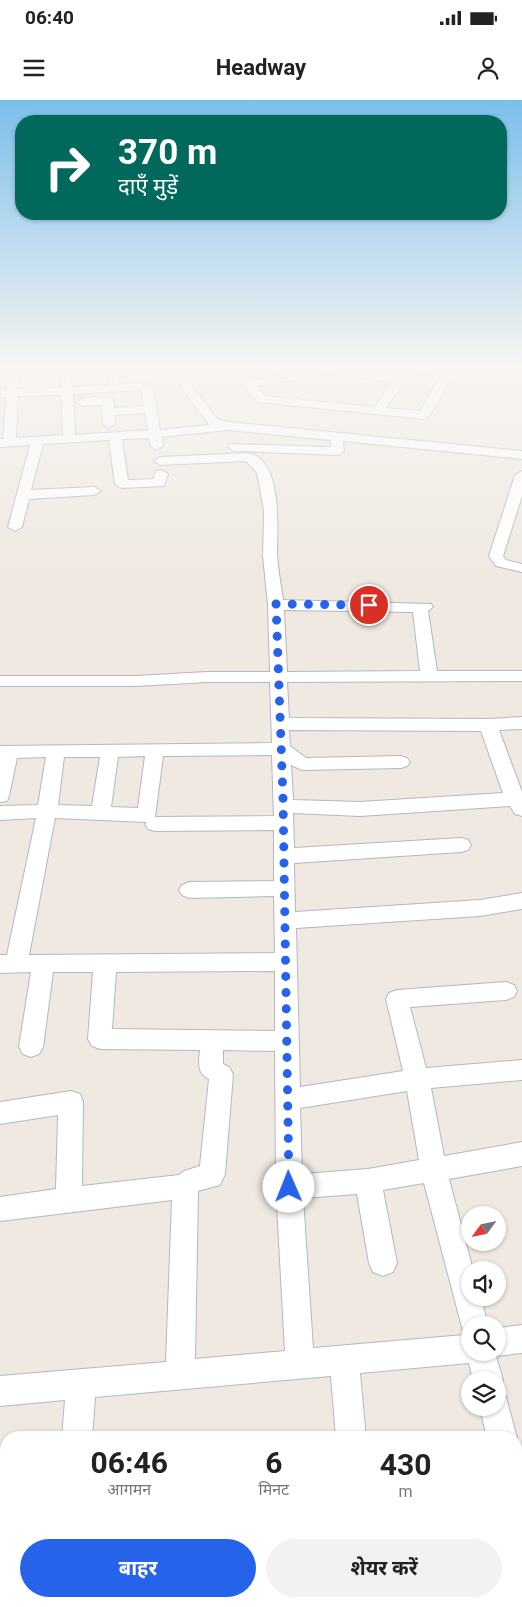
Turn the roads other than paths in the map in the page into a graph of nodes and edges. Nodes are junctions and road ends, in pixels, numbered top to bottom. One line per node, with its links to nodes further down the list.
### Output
1 (56, 435): 7 (street)
2 (107, 435): 5 (street)
3 (155, 435): 10 (street)
4 (329, 435): 6 (street)
5 (115, 436): 10 (street)
6 (336, 436): 9 (street); 10 (street)
7 (38, 440): 8 (street); 13 (street)
8 (5, 442)
9 (522, 454)
10 (160, 461): 16 (street)
11 (522, 475): 15 (street)
12 (94, 491): 13 (street)
13 (24, 495): 14 (street)
14 (15, 527)
15 (522, 568)
16 (276, 604): 18 (street); 19 (street)
17 (522, 676): 19 (street)
18 (280, 677): 19 (street); 20 (street); 22 (street)
19 (429, 677)
20 (0, 681)
21 (522, 723): 23 (street)
22 (281, 724): 23 (street); 24 (street)
23 (488, 724): 31 (street)
24 (282, 749): 25 (street); 29 (street); 35 (street)
25 (155, 751): 27 (street); 34 (street)
26 (5, 752): 28 (street); 30 (street)
27 (110, 752): 28 (street); 34 (street)
28 (56, 753): 33 (street)
29 (401, 762)
30 (0, 796)
31 (518, 804): 35 (street)
32 (0, 812): 33 (street)
33 (47, 812): 34 (street); 44 (street)
34 (101, 813)
35 (283, 814): 36 (street); 38 (street)
36 (155, 824)
37 (461, 845): 38 (street)
38 (284, 856): 39 (street)
39 (285, 888): 40 (street); 42 (street)
40 (189, 890)
41 (522, 900): 42 (street)
42 (285, 921): 43 (street)
43 (286, 962): 46 (street); 49 (street)
44 (8, 964): 45 (street)
45 (43, 964): 46 (street); 50 (street)
46 (105, 964): 48 (street)
47 (506, 991): 52 (street)
48 (212, 1041): 49 (street); 58 (street)
49 (287, 1041): 53 (street)
50 (31, 1046)
51 (522, 1070): 52 (street)
52 (416, 1079): 53 (street); 56 (street)
53 (288, 1098): 59 (street)
54 (0, 1113): 60 (street)
55 (522, 1154): 56 (street)
56 (434, 1171): 57 (street); 63 (street)
57 (368, 1181): 59 (street); 62 (street)
58 (185, 1186): 60 (street); 69 (street)
59 (289, 1187): 68 (street)
60 (70, 1200): 61 (street)
61 (0, 1209)
62 (384, 1263)
63 (472, 1316)
64 (522, 1339): 65 (street)
65 (506, 1341)
66 (461, 1350): 67 (street)
67 (344, 1361): 68 (street); 74 (street)
68 (300, 1364): 69 (street)
69 (180, 1374): 70 (street)
70 (81, 1384): 71 (street); 73 (street)
71 (0, 1391)
72 (497, 1416): 75 (street)
73 (78, 1431)
74 (350, 1431)
75 (500, 1431)

